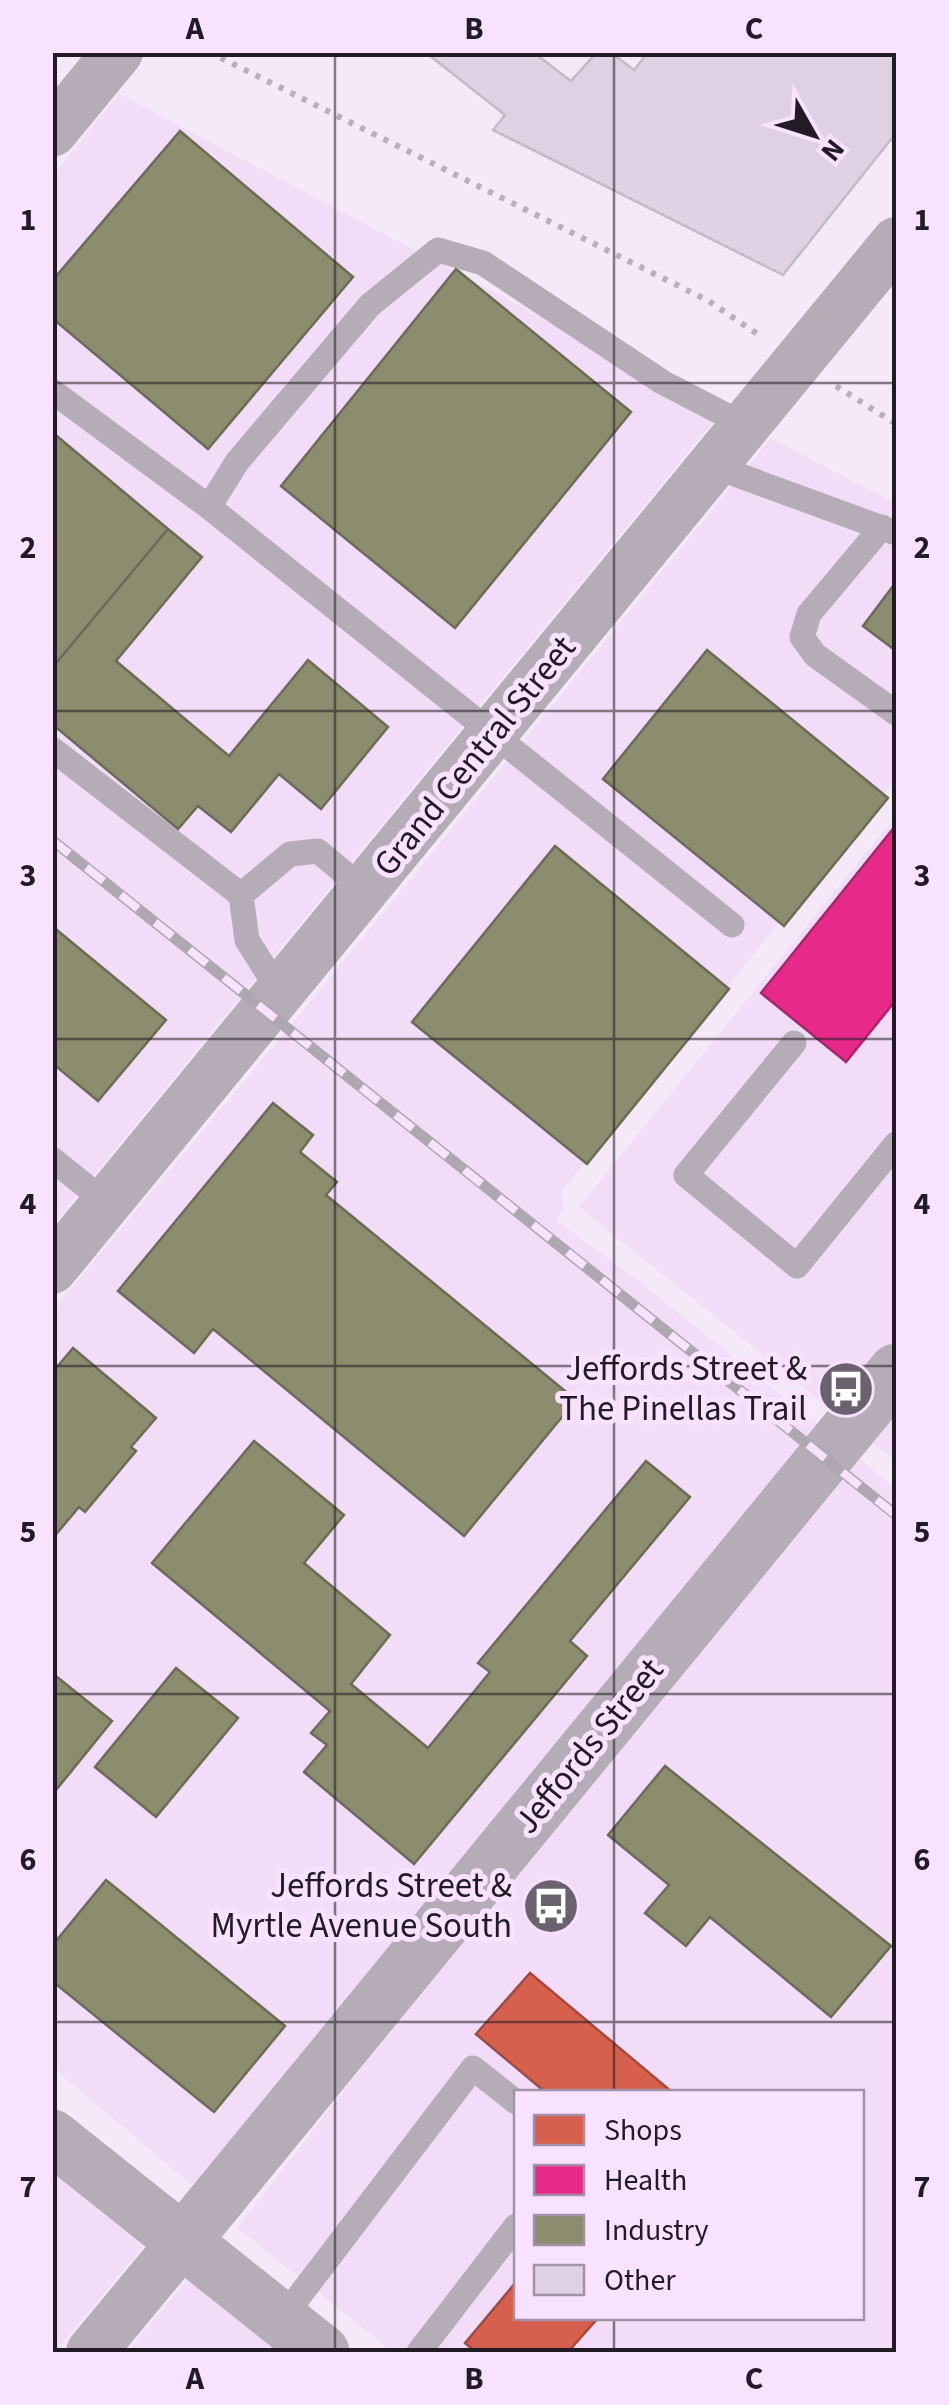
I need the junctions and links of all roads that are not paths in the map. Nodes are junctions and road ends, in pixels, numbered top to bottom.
1 (118, 52) edge
2 (52, 132) edge
3 (896, 242) edge
4 (52, 391) edge
5 (746, 426) junction
6 (712, 466) junction
7 (209, 508) junction
8 (889, 530) edge
9 (896, 713) edge
10 (492, 736) junction
11 (52, 748) edge
12 (366, 890) junction
13 (240, 894) junction
14 (732, 924) dead end
15 (281, 994) junction
16 (794, 1043) dead end
17 (896, 1144) edge
18 (52, 1160) edge
19 (108, 1203) junction
20 (52, 1269) edge
21 (896, 1371) edge
22 (514, 2100) edge
23 (52, 2137) edge
24 (514, 2229) edge
25 (183, 2241) junction
26 (302, 2336) edge
27 (91, 2352) edge
28 (419, 2352) edge

1 - 2 street
3 - 5 street, Grand Central Street
4 - 7 lane
5 - 6 street, Grand Central Street
5 - 7 lane
6 - 8 lane
6 - 10 street, Grand Central Street
7 - 10 lane
8 - 9 lane
10 - 12 street, Grand Central Street
10 - 14 lane
11 - 13 lane
12 - 13 lane
12 - 15 street, Grand Central Street
13 - 15 lane
15 - 19 street, Grand Central Street
16 - 17 lane
18 - 19 lane
19 - 20 street, Grand Central Street
21 - 25 street, Jeffords Street
22 - 26 lane
23 - 25 street
24 - 28 lane
25 - 26 street
25 - 27 street, Jeffords Street

